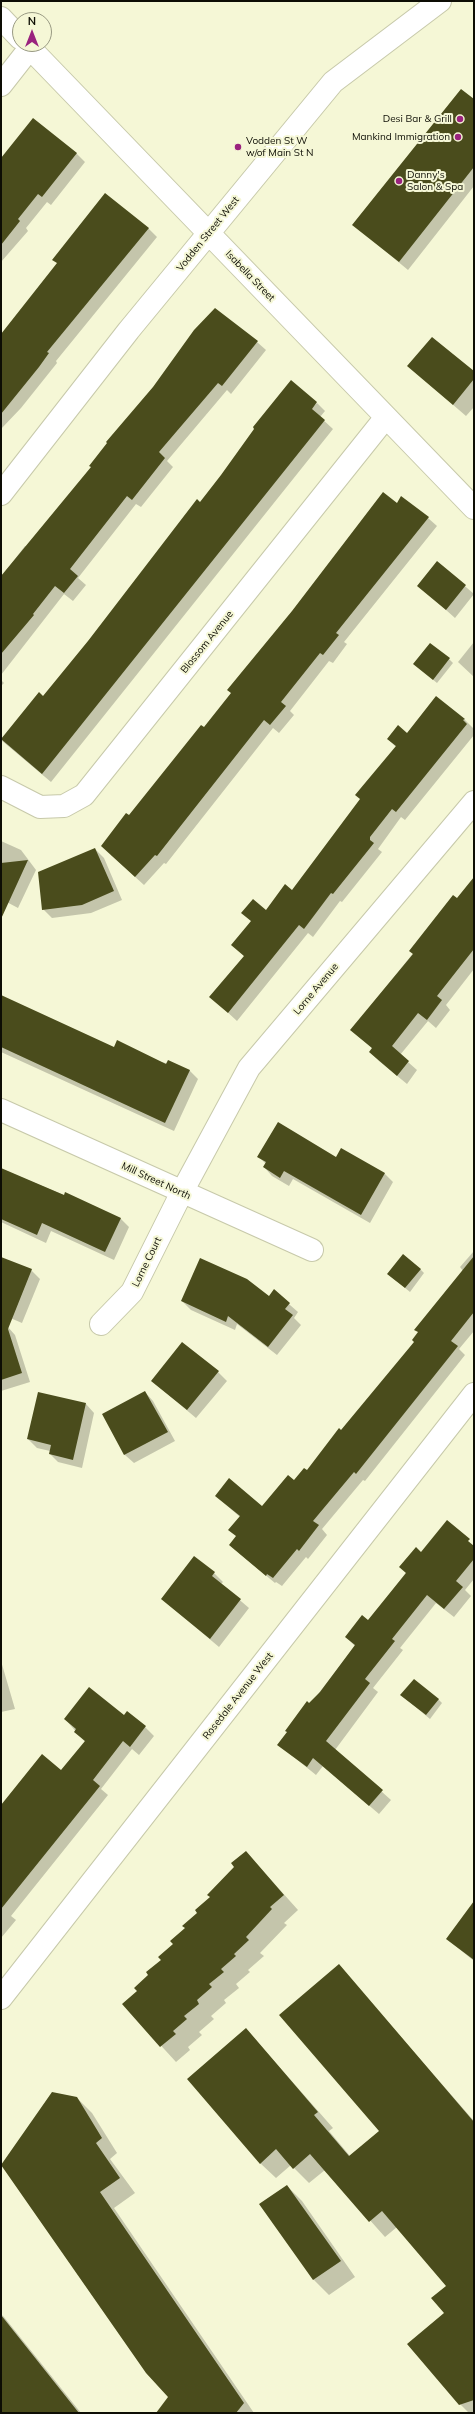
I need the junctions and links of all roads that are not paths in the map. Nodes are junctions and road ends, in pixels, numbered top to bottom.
1 (440, 1) edge
2 (1, 18) edge
3 (12, 29) edge
4 (20, 52) edge
5 (34, 52) edge
6 (1, 84) edge
7 (209, 233) junction
8 (386, 417) junction
9 (1, 494) edge
10 (474, 508) edge
11 (1, 787) edge
12 (474, 802) edge
13 (1, 1110) edge
14 (182, 1192) junction
15 (312, 1250) dead end
16 (101, 1324) dead end
17 (474, 1394) edge
18 (1, 1998) edge

1 - 7 street, Vodden Street West
2 - 3 street, Isabella Street
4 - 6 street
5 - 7 street, Isabella Street
7 - 8 street, Isabella Street
7 - 9 street, Vodden Street West
8 - 10 street, Isabella Street
8 - 11 street, Blossom Avenue
12 - 14 street, Lorne Avenue
13 - 14 street, Mill Street North
14 - 15 street, Mill Street North
14 - 16 street, Lorne Court
17 - 18 street, Rosedale Avenue West

